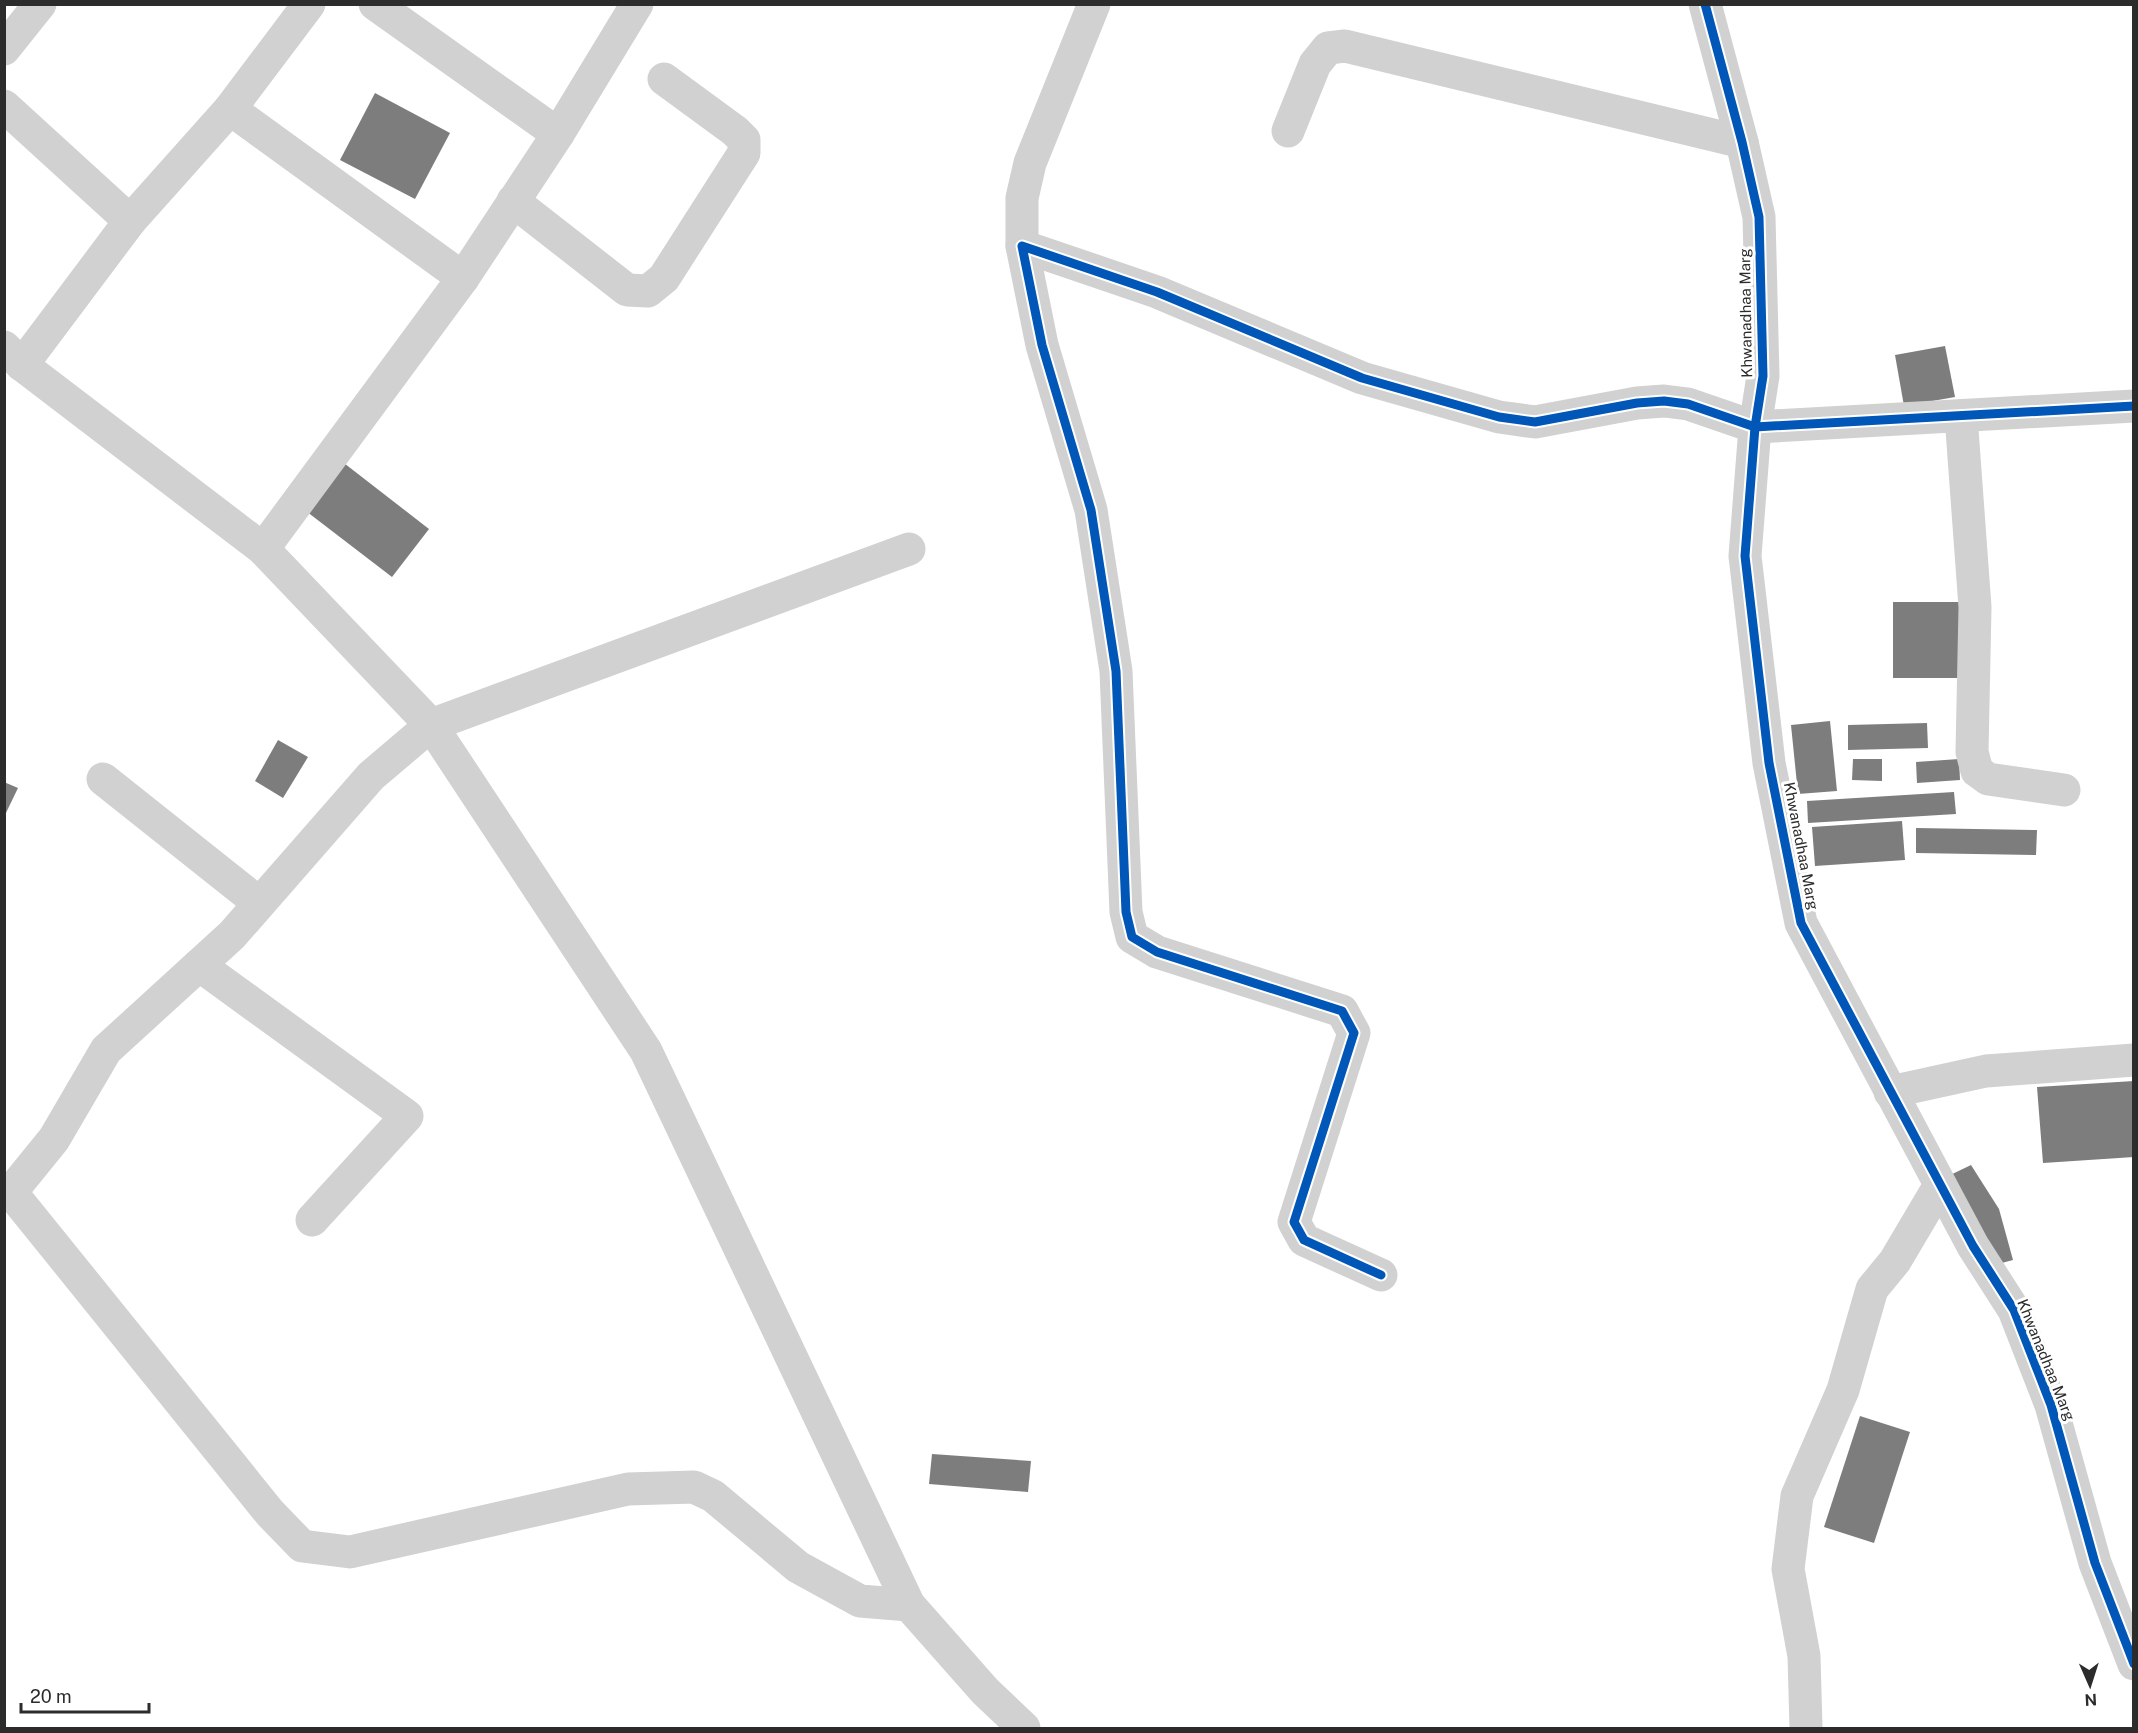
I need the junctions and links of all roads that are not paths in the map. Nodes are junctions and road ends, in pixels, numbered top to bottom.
1 (40, 4) edge
2 (309, 4) edge
3 (375, 4) edge
4 (637, 4) edge
5 (1094, 4) edge
6 (1705, 4) edge
7 (4, 49) edge
8 (664, 79) dead end
9 (4, 106) edge
10 (230, 110) junction
11 (1288, 131) dead end
12 (558, 134) junction
13 (1742, 142) junction
14 (513, 201) junction
15 (130, 221) junction
16 (1022, 246) junction
17 (463, 278) junction
18 (13, 356) edge
19 (2133, 406) edge
20 (1961, 416) junction
21 (1755, 427) junction
22 (263, 549) junction
23 (909, 549) dead end
24 (430, 725) junction
25 (103, 779) dead end
26 (2064, 790) dead end
27 (259, 903) junction
28 (199, 965) junction
29 (2133, 1060) edge
30 (1890, 1092) junction
31 (1940, 1185) junction
32 (8, 1192) edge
33 (312, 1220) dead end
34 (1381, 1275) dead end
35 (909, 1605) junction
36 (2133, 1664) edge
37 (1024, 1728) edge
38 (1806, 1728) edge

1 - 7 street
2 - 10 street
3 - 12 street
4 - 12 street
5 - 16 street
6 - 13 street, Khwanadhaa Marg
8 - 14 street
9 - 15 street
10 - 15 street
10 - 17 street
11 - 13 street
12 - 14 street
13 - 21 street, Khwanadhaa Marg
14 - 17 street
15 - 18 street
16 - 21 street
16 - 34 street
17 - 22 street
18 - 22 street
19 - 20 street
20 - 21 street
20 - 26 street
21 - 30 street, Khwanadhaa Marg
22 - 24 street
23 - 24 street
24 - 27 street
24 - 35 street
25 - 27 street
27 - 28 street
28 - 32 street
28 - 33 street
29 - 30 street
30 - 31 street, Khwanadhaa Marg
31 - 36 street, Khwanadhaa Marg
31 - 38 street
32 - 35 street
35 - 37 street

